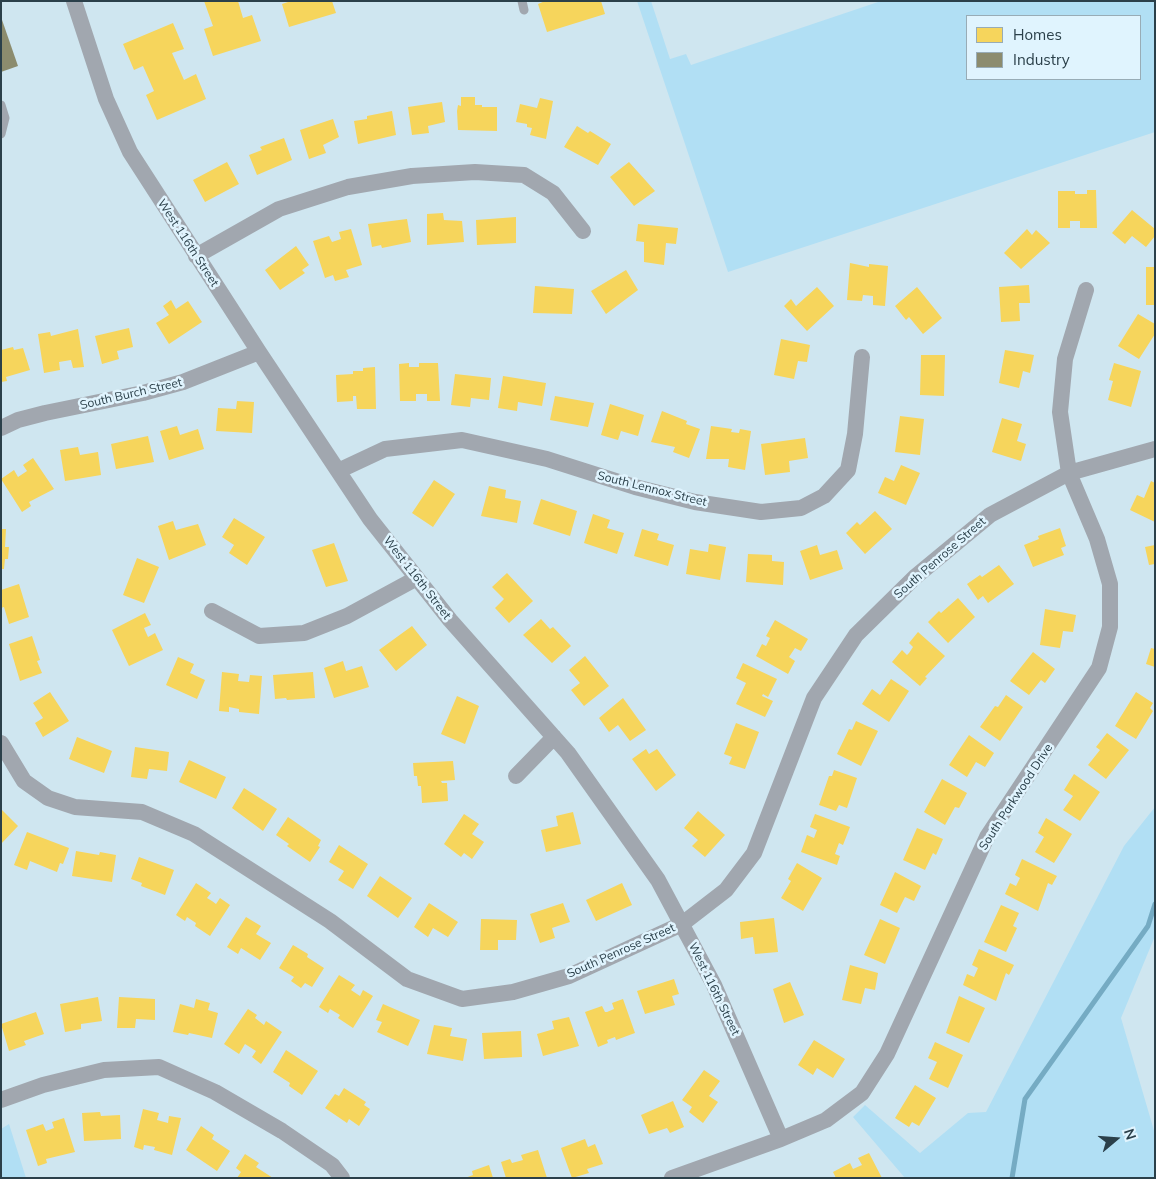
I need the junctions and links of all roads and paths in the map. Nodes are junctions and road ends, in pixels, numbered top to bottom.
1 (74, 1) edge
2 (1, 105) edge
3 (1, 134) edge
4 (583, 231) dead end
5 (196, 256) junction
6 (1086, 290) dead end
7 (259, 352) junction
8 (862, 357) dead end
9 (1, 428) edge
10 (1155, 449) edge
11 (338, 471) junction
12 (1069, 472) junction
13 (416, 578) junction
14 (212, 611) dead end
15 (554, 737) junction
16 (1, 743) edge
17 (516, 776) dead end
18 (682, 924) junction
19 (1, 1100) edge
20 (780, 1140) junction
21 (342, 1178) edge
22 (672, 1178) edge

1 - 5 street, West 116th Street
2 - 3 lane
4 - 5 street
5 - 7 street, West 116th Street
6 - 12 street, South Parkwood Drive
7 - 9 street, South Burch Street
7 - 11 street, West 116th Street
8 - 11 street, South Lennox Street
10 - 12 street, South Penrose Street
11 - 13 street, West 116th Street
12 - 18 street, South Penrose Street
12 - 20 street, South Parkwood Drive
13 - 14 street
13 - 15 street, West 116th Street
15 - 17 street
15 - 18 street, West 116th Street
16 - 18 street, South Penrose Street
18 - 20 street, West 116th Street
19 - 21 street
20 - 22 street, South Parkwood Drive

